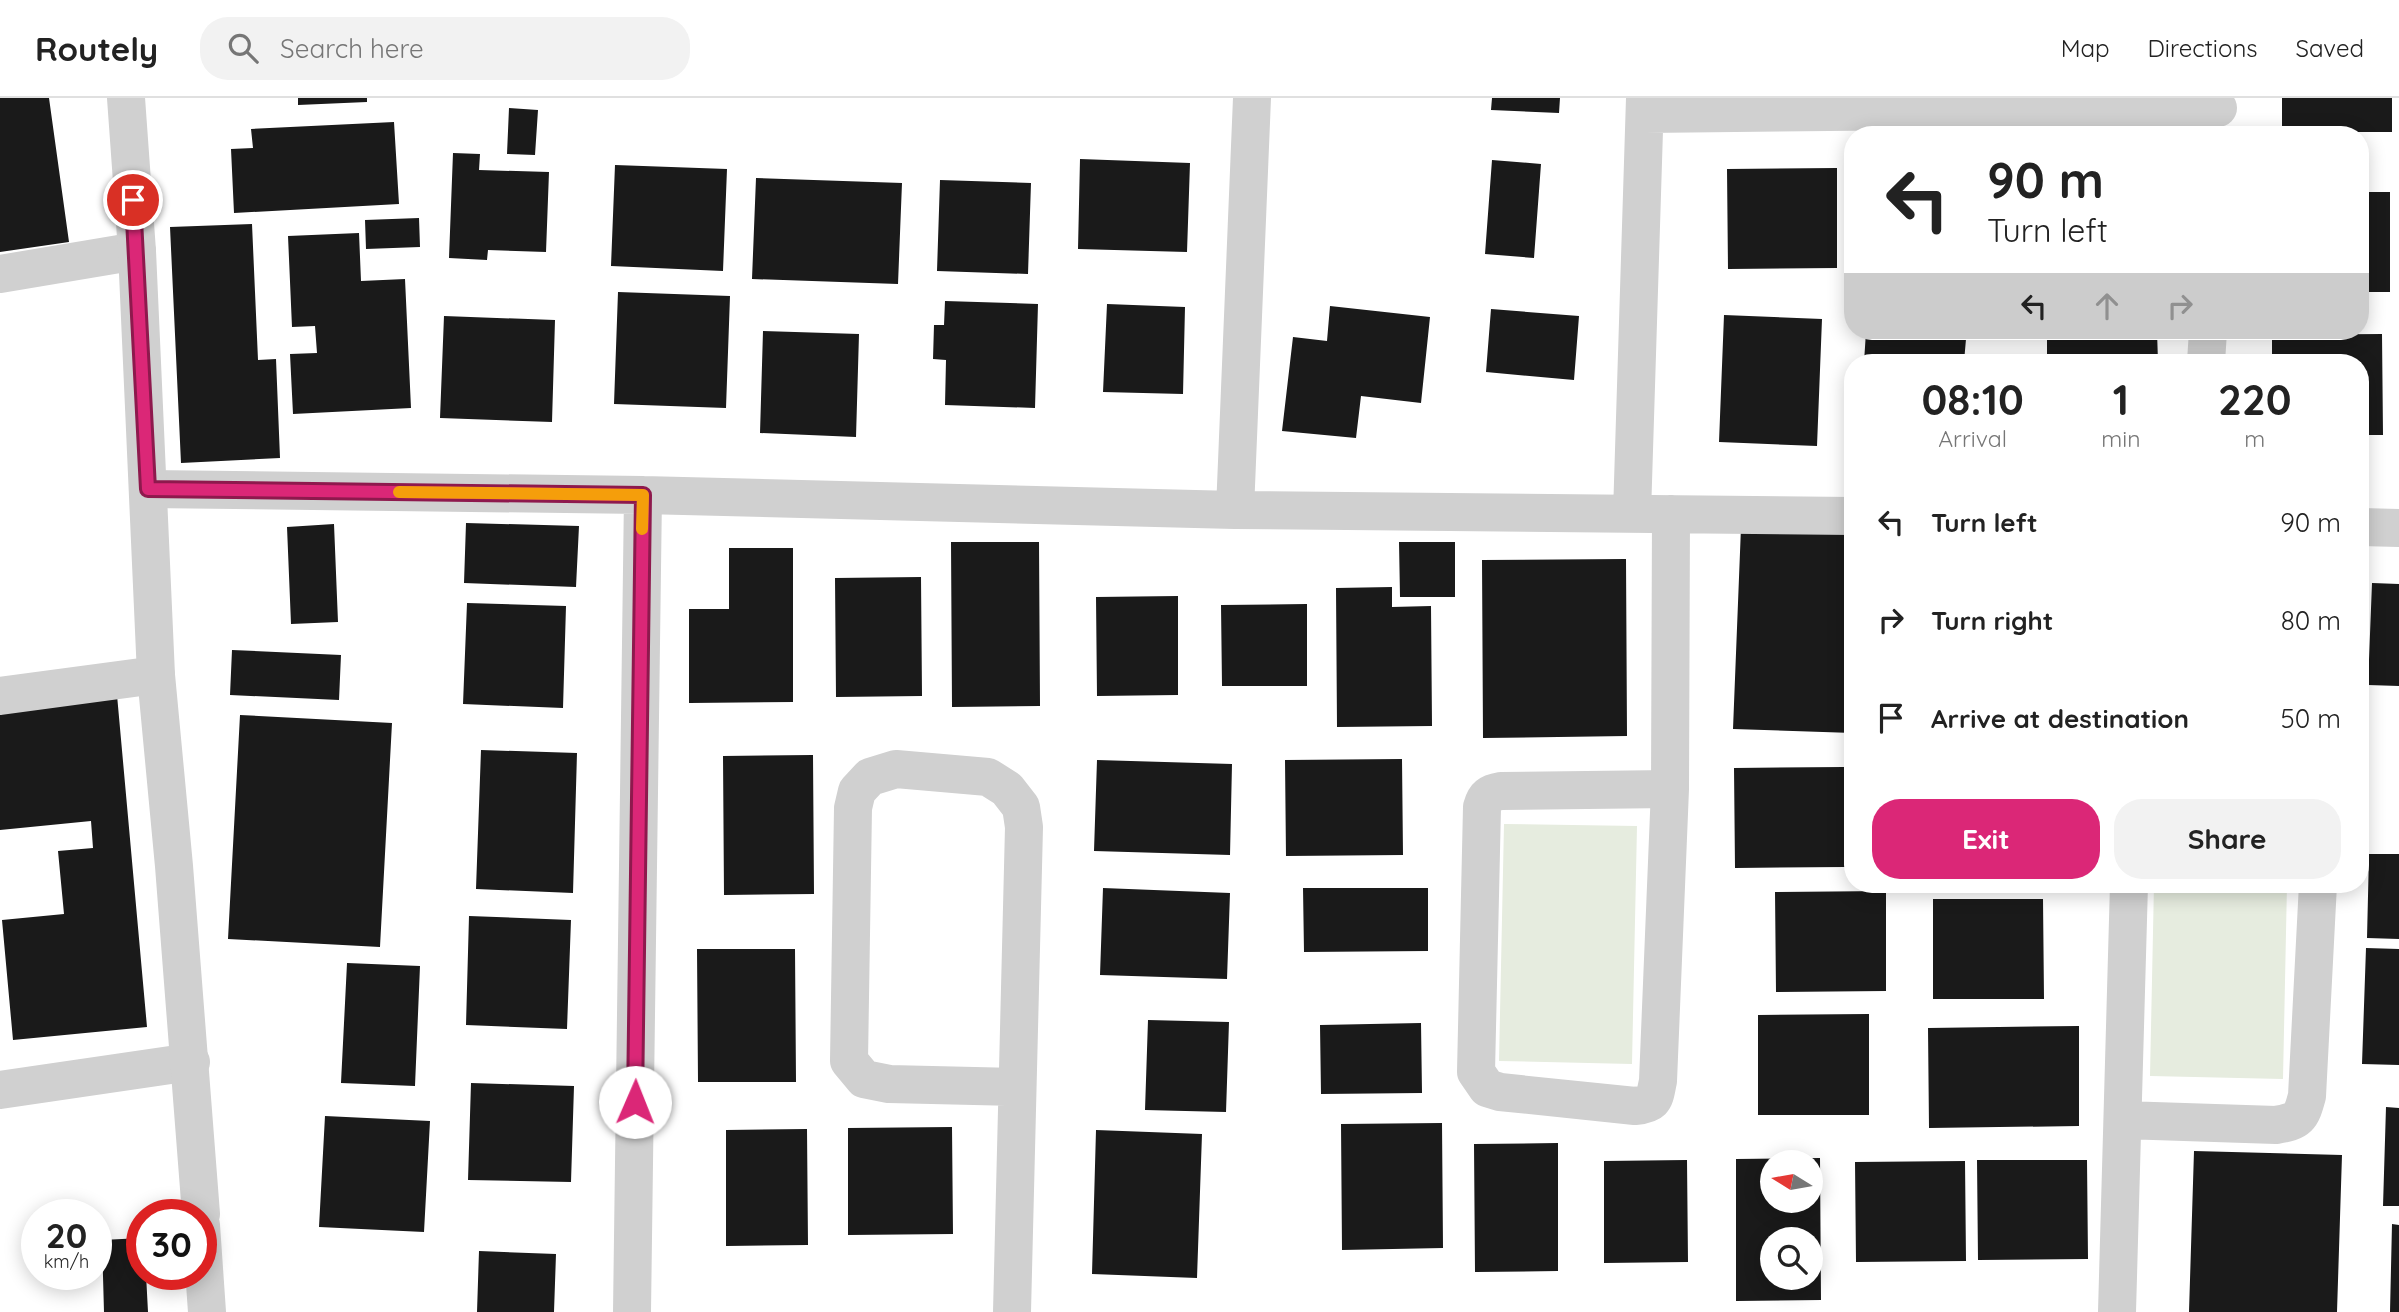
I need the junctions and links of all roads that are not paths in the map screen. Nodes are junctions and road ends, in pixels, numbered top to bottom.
1 (126, 98) edge
2 (1252, 98) edge
3 (1645, 106) edge
4 (2217, 113) edge
5 (137, 251) junction
6 (0, 274) edge
7 (148, 489) junction
8 (643, 495) junction
9 (1235, 510) junction
10 (1632, 514) junction
11 (1671, 514) junction
12 (1844, 516) edge
13 (2369, 527) edge
14 (2399, 528) edge
15 (156, 674) junction
16 (0, 696) edge
17 (1670, 789) junction
18 (2129, 893) edge
19 (2318, 893) edge
20 (191, 1062) junction
21 (1017, 1087) junction
22 (0, 1090) edge
23 (2123, 1120) junction
24 (200, 1199) edge
25 (205, 1290) edge
26 (207, 1312) edge
27 (632, 1312) edge
28 (1012, 1312) edge
29 (2117, 1312) edge

1 - 5 street
2 - 9 street
3 - 4 street
3 - 10 street
5 - 6 street
5 - 7 street
7 - 8 street
7 - 15 street
8 - 9 street
8 - 27 street
9 - 10 street
10 - 11 street
11 - 12 street
11 - 17 street
13 - 14 street
15 - 16 street
15 - 20 street
17 - 17 street
18 - 23 street
19 - 23 street
20 - 22 street
20 - 24 street
21 - 21 street
21 - 28 street
23 - 29 street
25 - 26 street

